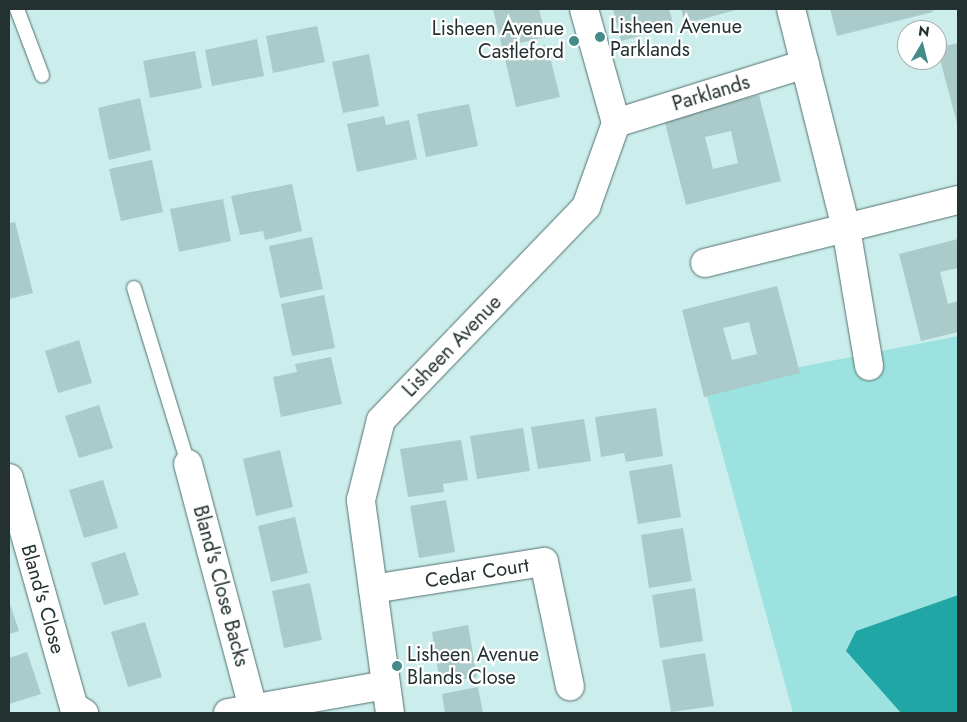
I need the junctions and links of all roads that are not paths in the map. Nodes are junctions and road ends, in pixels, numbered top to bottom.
1 (17, 9) edge
2 (584, 9) edge
3 (791, 9) edge
4 (805, 64) junction
5 (42, 75) dead end
6 (616, 123) junction
7 (958, 200) edge
8 (846, 228) junction
9 (705, 264) dead end
10 (134, 288) dead end
11 (868, 366) dead end
12 (188, 464) joint
13 (9, 478) edge
14 (373, 589) junction
15 (385, 685) junction
16 (570, 686) dead end
17 (240, 711) edge
18 (84, 713) edge
19 (390, 713) edge

1 - 5 lane
2 - 6 street
3 - 4 street
4 - 6 street, Parklands
4 - 8 street
6 - 14 street, Lisheen Avenue
7 - 8 street
8 - 9 street
8 - 11 street
10 - 12 lane
12 - 17 street, Bland's Close Backs
13 - 18 street, Bland's Close
14 - 15 street, Lisheen Avenue
14 - 16 street, Cedar Court
15 - 17 street
15 - 19 street, Lisheen Avenue

